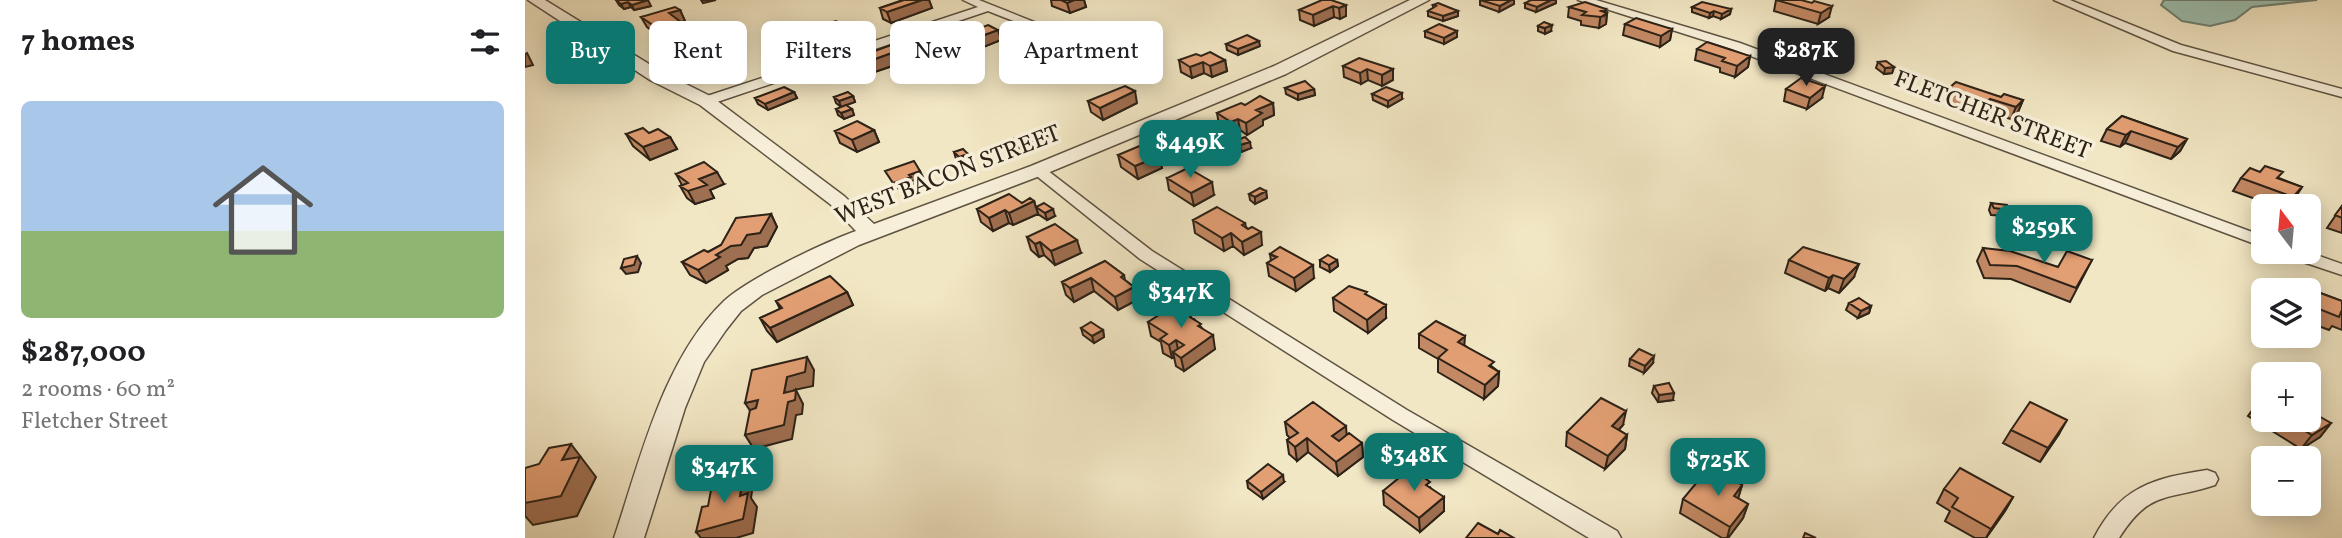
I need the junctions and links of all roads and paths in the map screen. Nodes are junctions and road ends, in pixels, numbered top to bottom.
1 (535, 0) edge
2 (969, 0) edge
3 (1422, 0) edge
4 (1584, 0) edge
5 (2060, 0) edge
6 (987, 8) junction
7 (1023, 21) edge
8 (2342, 93) edge
9 (706, 101) junction
10 (1038, 170) junction
11 (871, 233) junction
12 (2251, 238) edge
13 (2321, 263) edge
14 (2342, 271) edge
15 (2207, 479) dead end
16 (629, 538) edge
17 (1609, 538) edge
18 (2106, 538) edge

1 - 9 street
2 - 6 street
3 - 10 street, WEST BACON STREET
4 - 12 street, FLETCHER STREET
5 - 8 street
6 - 7 street
6 - 9 street
9 - 11 street
10 - 11 street, WEST BACON STREET
10 - 17 street
11 - 16 street, WEST BACON STREET
13 - 14 street
15 - 18 street

